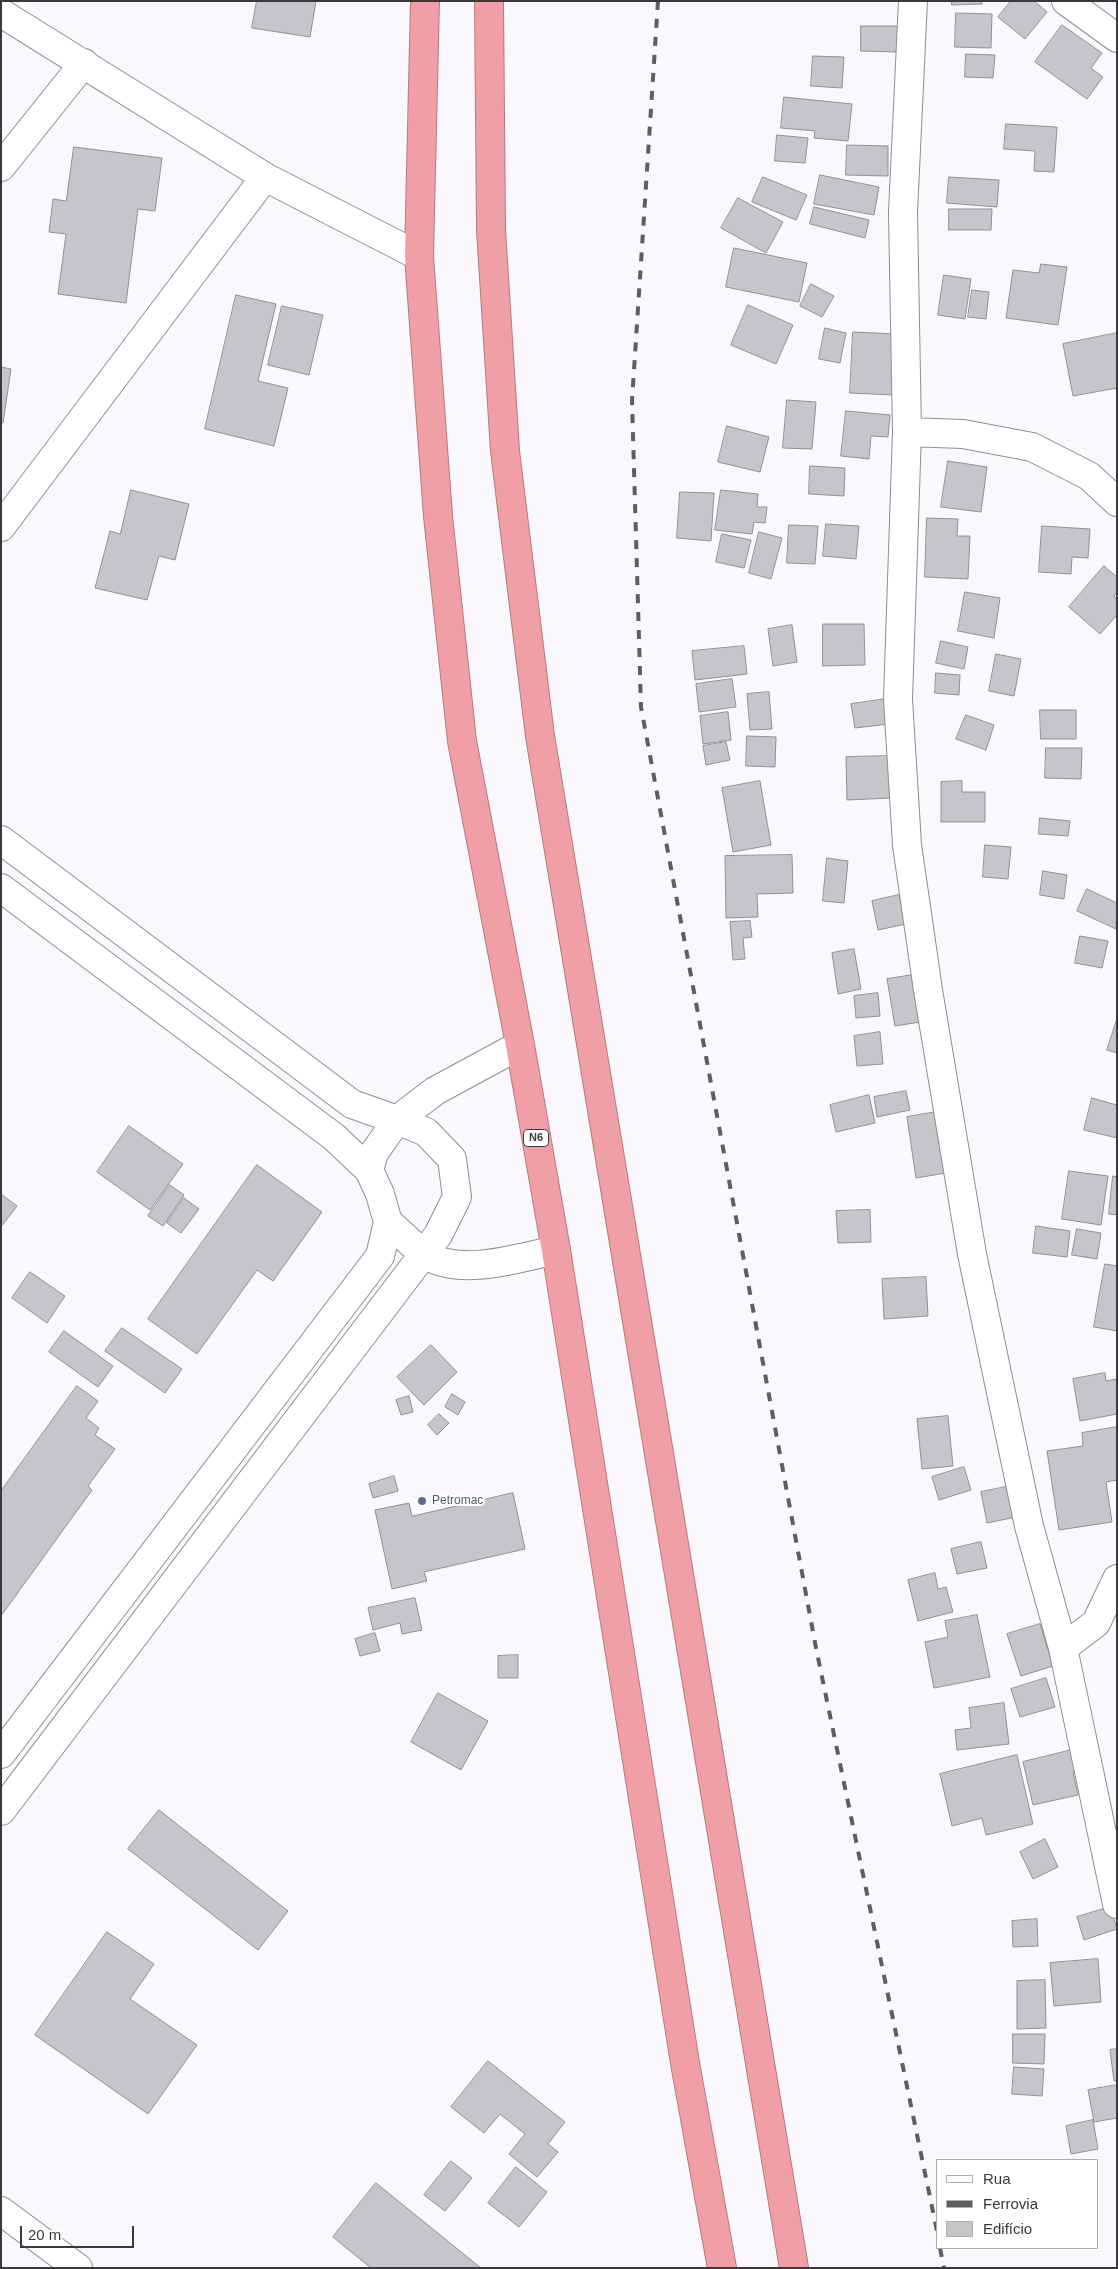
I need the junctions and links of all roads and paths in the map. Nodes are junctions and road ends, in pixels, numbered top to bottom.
1 (425, 1) edge
2 (489, 1) edge
3 (913, 1) edge
4 (1066, 1) edge
5 (1, 13) edge
6 (1117, 38) edge
7 (84, 63) junction
8 (1, 167) edge
9 (265, 177) junction
10 (419, 256) junction
11 (906, 432) junction
12 (1117, 502) edge
13 (1, 527) edge
14 (1, 840) edge
15 (1, 888) edge
16 (520, 1044) junction
17 (397, 1120) junction
18 (369, 1170) junction
19 (388, 1222) junction
20 (556, 1250) junction
21 (424, 1254) junction
22 (1117, 1579) edge
23 (1106, 1622) edge
24 (1063, 1648) junction
25 (1, 1754) edge
26 (1, 1811) edge
27 (1117, 1904) edge
28 (1, 2211) edge
29 (78, 2268) edge
30 (722, 2268) edge
31 (794, 2268) edge

1 - 10 highway, N6
2 - 31 highway
3 - 11 street
4 - 6 street
5 - 7 street
7 - 8 street
7 - 9 street
9 - 10 street
9 - 13 street
10 - 16 highway, N6
11 - 12 street
11 - 24 street
14 - 17 street
15 - 18 street
16 - 17 street
16 - 20 highway, N6
17 - 18 street
17 - 21 street
18 - 19 street
19 - 21 street
19 - 25 street
20 - 21 street
20 - 30 highway, N6
21 - 26 street
22 - 23 street
23 - 24 street
24 - 27 street
28 - 29 street

